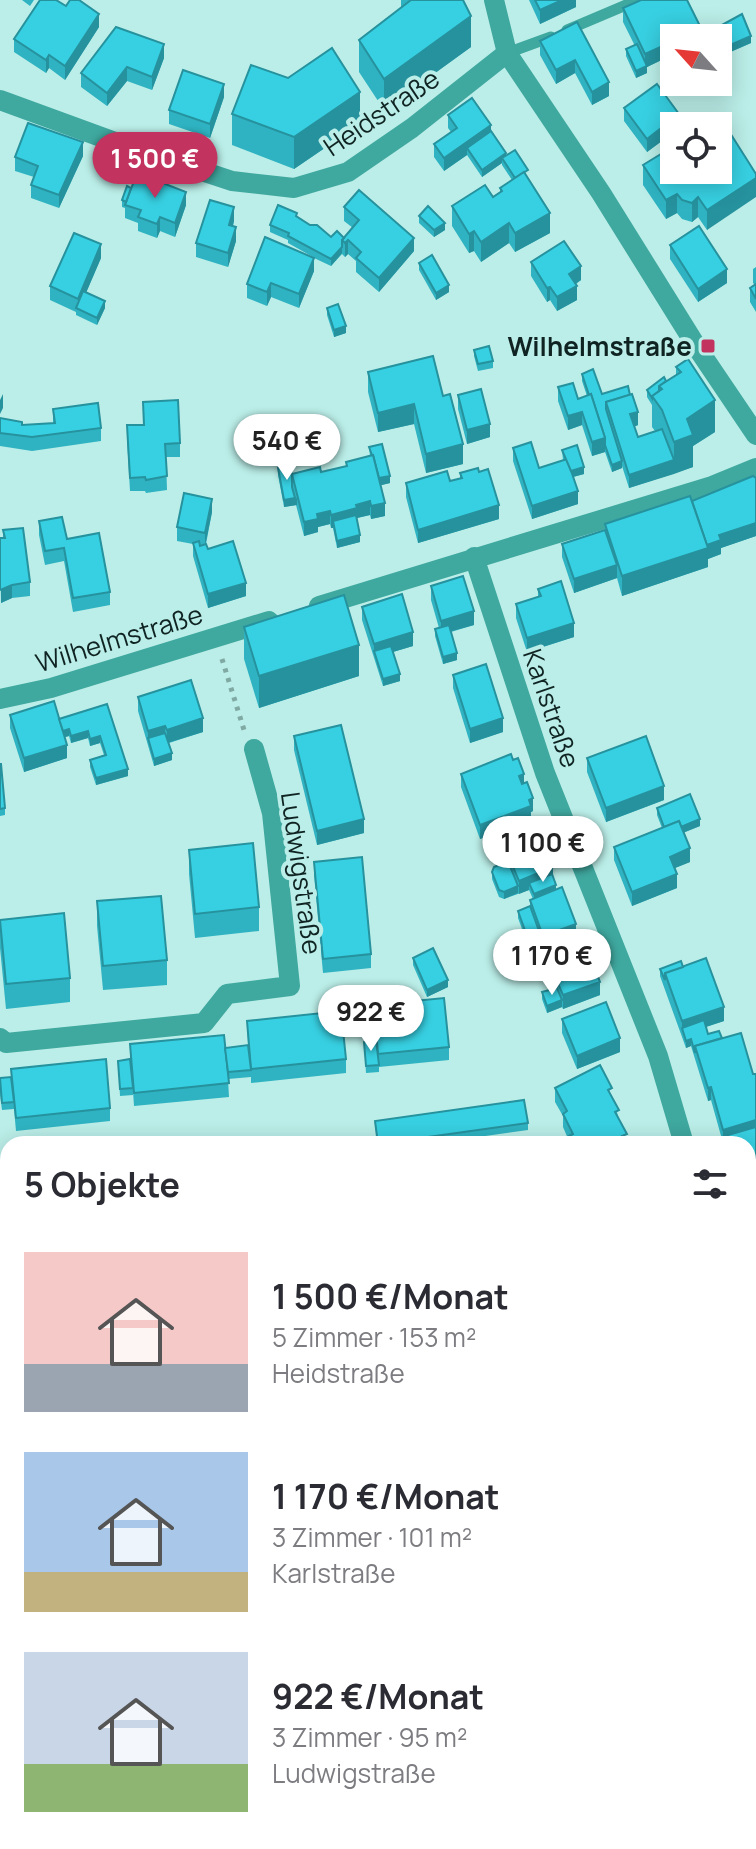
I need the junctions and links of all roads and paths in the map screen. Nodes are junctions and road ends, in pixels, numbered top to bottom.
1 (494, 0) edge
2 (638, 0) edge
3 (507, 53) junction
4 (0, 100) edge
5 (756, 435) edge
6 (756, 468) edge
7 (474, 557) junction
8 (215, 635) junction
9 (0, 699) edge
10 (249, 741) joint
11 (0, 1038) edge
12 (682, 1136) edge

1 - 3 street
2 - 3 lane
3 - 4 street, Heidstraße
3 - 5 street
6 - 7 street, Wilhelmstraße
7 - 8 street, Wilhelmstraße
7 - 12 street, Karlstraße
8 - 9 street, Wilhelmstraße
8 - 10 path
10 - 11 street, Ludwigstraße

